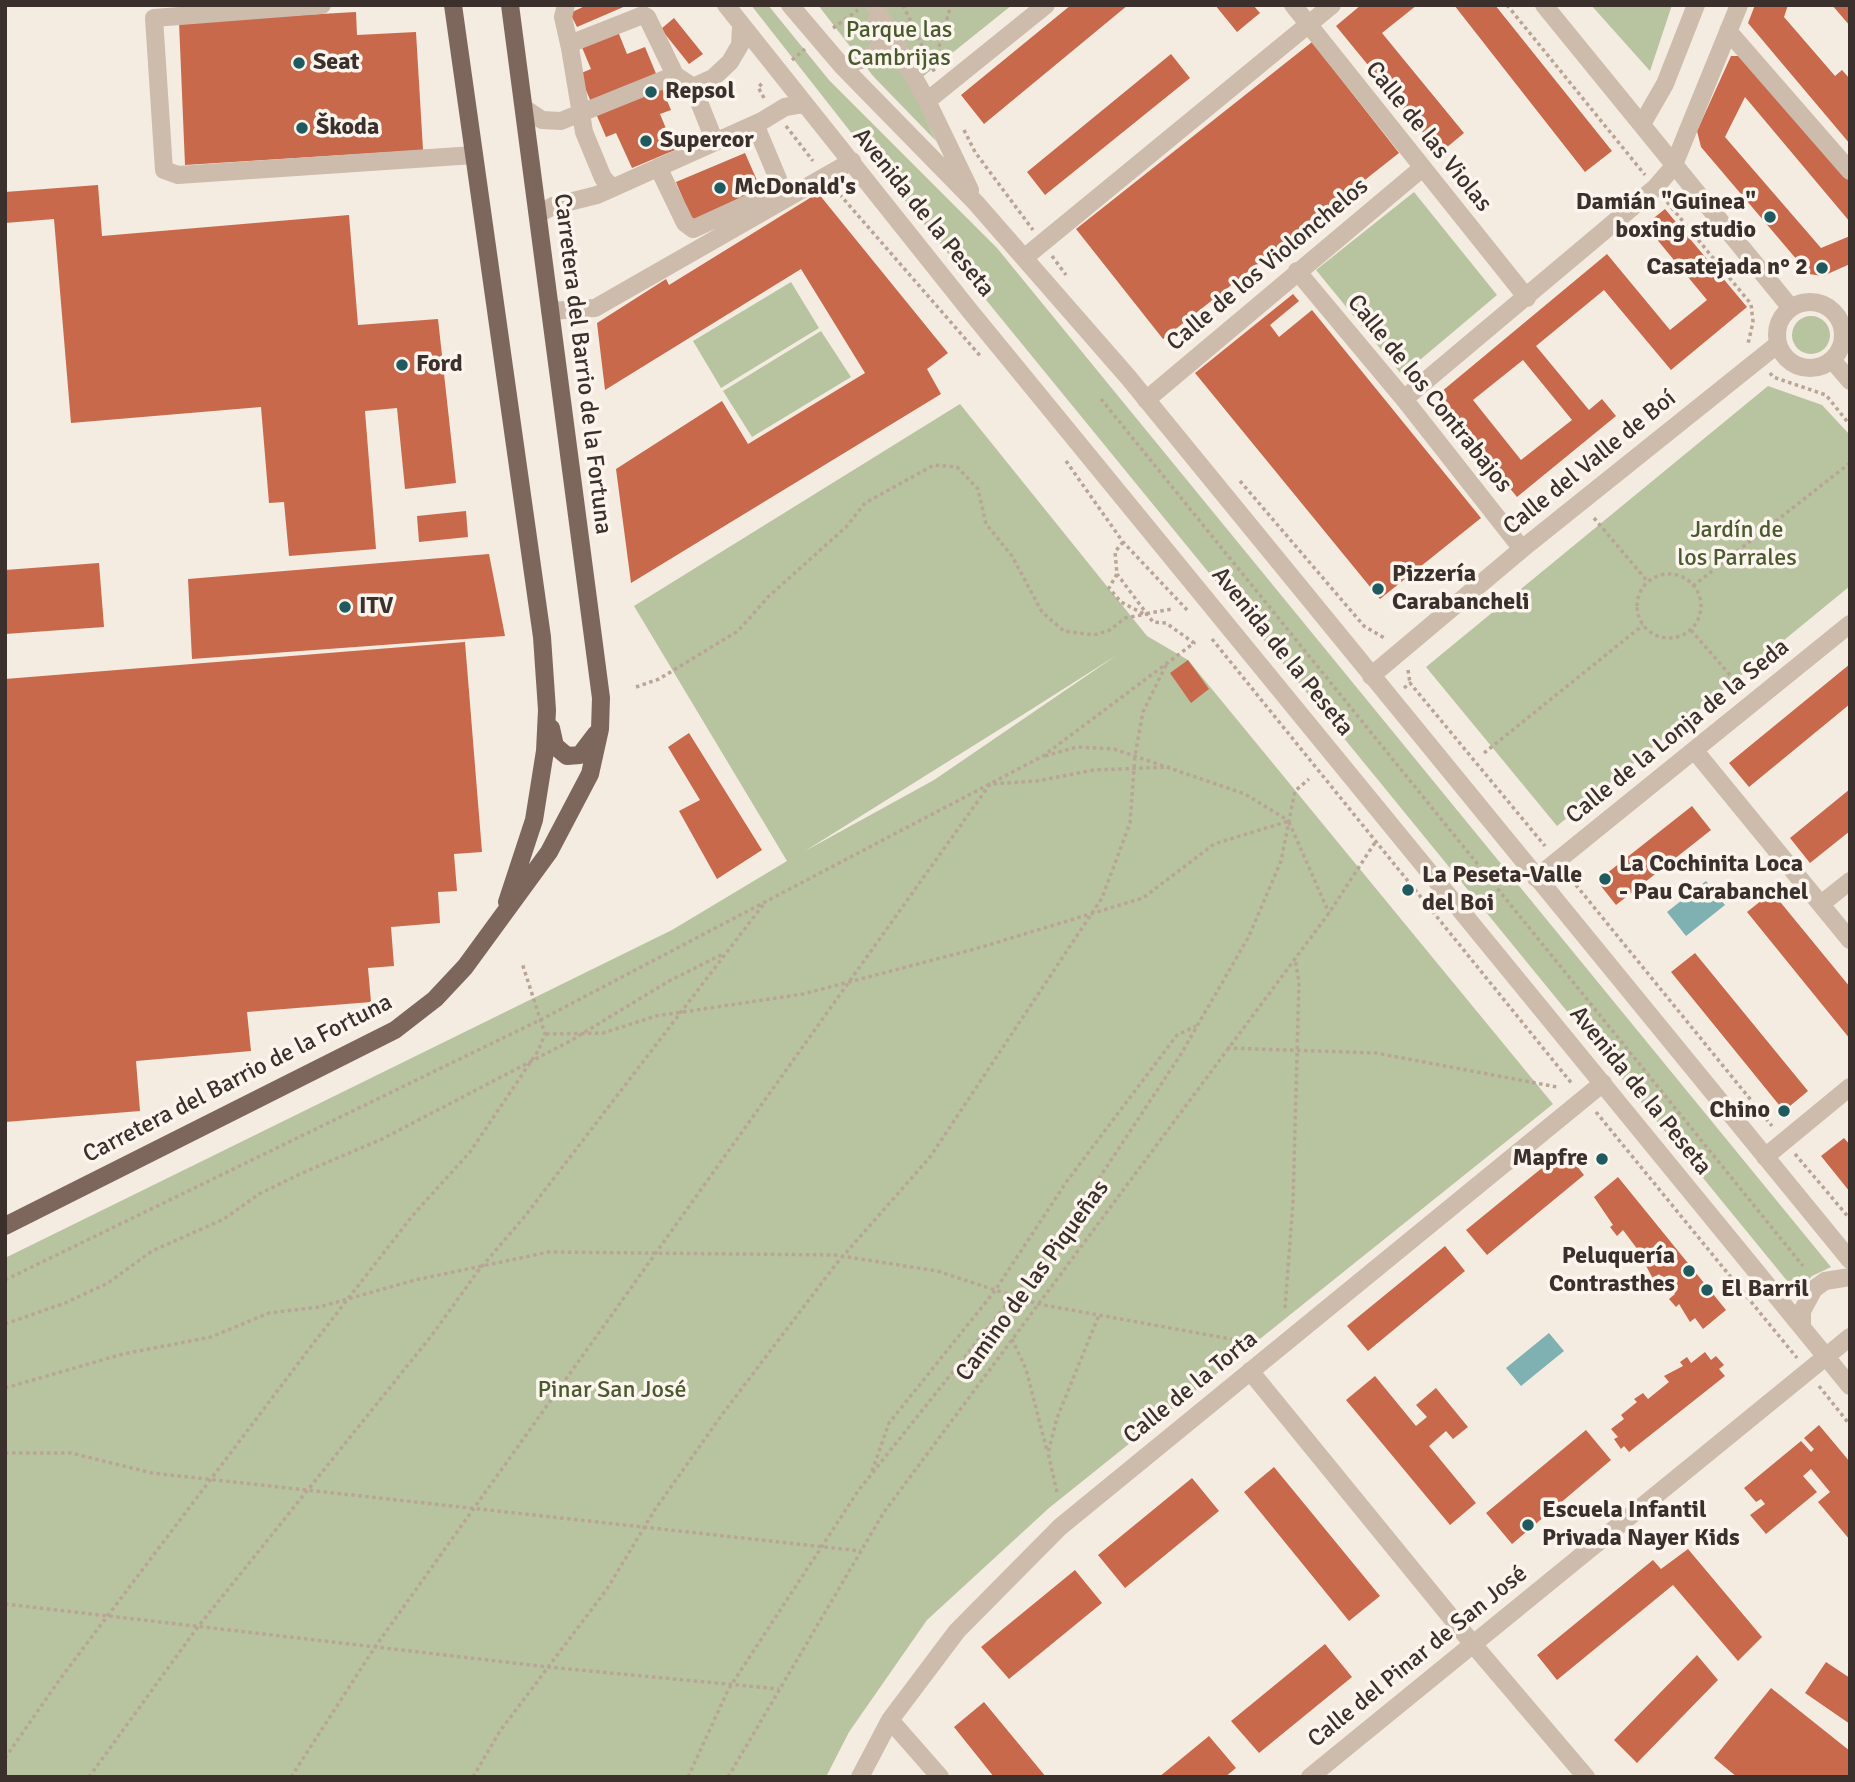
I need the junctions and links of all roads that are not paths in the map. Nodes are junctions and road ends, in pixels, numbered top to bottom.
1 (322, 5) edge
2 (453, 5) edge
3 (510, 5) edge
4 (566, 5) edge
5 (726, 5) edge
6 (790, 5) edge
7 (873, 5) edge
8 (1046, 5) edge
9 (1293, 5) edge
10 (1332, 5) edge
11 (1544, 5) edge
12 (1696, 5) edge
13 (1739, 5) edge
14 (645, 11) edge
15 (1307, 25) junction
16 (741, 27) junction
17 (1728, 31) junction
18 (570, 48) junction
19 (842, 66) junction
20 (675, 75) junction
21 (693, 87) junction
22 (927, 102) junction
23 (803, 104) junction
24 (524, 108) junction
25 (581, 115) junction
26 (755, 124) junction
27 (1642, 124) junction
28 (715, 142) junction
29 (474, 155) junction
30 (852, 161) junction
31 (658, 167) junction
32 (1673, 167) junction
33 (1421, 169) junction
34 (1850, 170) edge
35 (612, 187) junction
36 (976, 203) junction
37 (538, 214) junction
38 (1024, 258) junction
39 (1297, 271) junction
40 (1527, 298) junction
41 (1791, 308) junction
42 (1841, 308) edge
43 (550, 311) junction
44 (1778, 344) junction
45 (1832, 360) junction
46 (1850, 381) edge
47 (1404, 399) junction
48 (1146, 400) junction
49 (1522, 549) junction
50 (1850, 624) edge
51 (1371, 676) junction
52 (547, 710) junction
53 (600, 729) junction
54 (1695, 751) junction
55 (1536, 877) junction
56 (1850, 881) edge
57 (1821, 904) junction
58 (502, 918) junction
59 (1850, 940) edge
60 (1603, 1083) junction
61 (1850, 1087) edge
62 (1765, 1157) junction
63 (5, 1226) edge
64 (1850, 1260) edge
65 (1850, 1277) edge
66 (1802, 1327) junction
67 (1850, 1337) edge
68 (1826, 1357) junction
69 (1250, 1371) junction
70 (1850, 1386) edge
71 (1472, 1643) junction
72 (890, 1720) junction
73 (860, 1777) edge
74 (940, 1777) edge
75 (1310, 1777) edge
76 (1586, 1777) edge

1 - 29 street
2 - 29 main road, Carretera del Barrio de la Fortuna
3 - 24 main road, Carretera del Barrio de la Fortuna
4 - 18 street
5 - 16 street, Avenida de la Peseta
6 - 19 street, Avenida de la Peseta
7 - 19 street
7 - 22 street
8 - 22 street
9 - 15 street, Calle de las Violas
10 - 15 street
11 - 27 street
12 - 27 street
13 - 17 street
14 - 18 street
14 - 20 street
15 - 33 street, Calle de las Violas
15 - 38 street
16 - 21 street
16 - 23 street, Avenida de la Peseta
17 - 32 street
17 - 34 street
18 - 25 street
19 - 36 street, Avenida de la Peseta
20 - 21 street
20 - 25 street
21 - 28 street
22 - 36 street
23 - 26 street
23 - 30 street, Avenida de la Peseta
24 - 25 street
24 - 37 main road, Carretera del Barrio de la Fortuna
25 - 35 street
26 - 28 street
26 - 31 street
27 - 32 street
28 - 31 street
29 - 52 main road, Carretera del Barrio de la Fortuna
30 - 43 street
30 - 60 street, Avenida de la Peseta
31 - 35 street
32 - 40 street
32 - 41 street
33 - 39 street, Calle de los Violonchelos
33 - 40 street, Calle de las Violas
35 - 37 street
36 - 38 street, Avenida de la Peseta
37 - 43 main road, Carretera del Barrio de la Fortuna
38 - 48 street, Avenida de la Peseta
39 - 47 street, Calle de los Contrabajos
39 - 48 street, Calle de los Violonchelos
40 - 47 street
41 - 42 street
41 - 44 street
42 - 45 street
43 - 53 main road, Carretera del Barrio de la Fortuna
44 - 45 street
44 - 49 street, Calle del Valle de Boí
45 - 46 street
47 - 49 street, Calle de los Contrabajos
48 - 51 street, Avenida de la Peseta
49 - 51 street, Calle del Valle de Boí
50 - 54 street, Calle de la Lonja de la Seda
51 - 55 street, Avenida de la Peseta
52 - 53 main road, Carretera del Barrio de la Fortuna
52 - 58 main road, Carretera del Barrio de la Fortuna
53 - 58 main road, Carretera del Barrio de la Fortuna
54 - 55 street, Calle de la Lonja de la Seda
54 - 57 street
55 - 62 street, Avenida de la Peseta
56 - 57 street
57 - 59 street
58 - 63 main road, Carretera del Barrio de la Fortuna
60 - 66 street, Avenida de la Peseta
60 - 69 street, Calle de la Torta
61 - 62 street
62 - 64 street, Avenida de la Peseta
65 - 66 street
66 - 68 street, Avenida de la Peseta
67 - 68 street, Calle del Pinar de San José
68 - 70 street, Avenida de la Peseta
68 - 71 street, Calle del Pinar de San José
69 - 71 street
69 - 72 street, Calle de la Torta
71 - 75 street, Calle del Pinar de San José
71 - 76 street
72 - 73 street, Calle de la Torta
72 - 74 street

